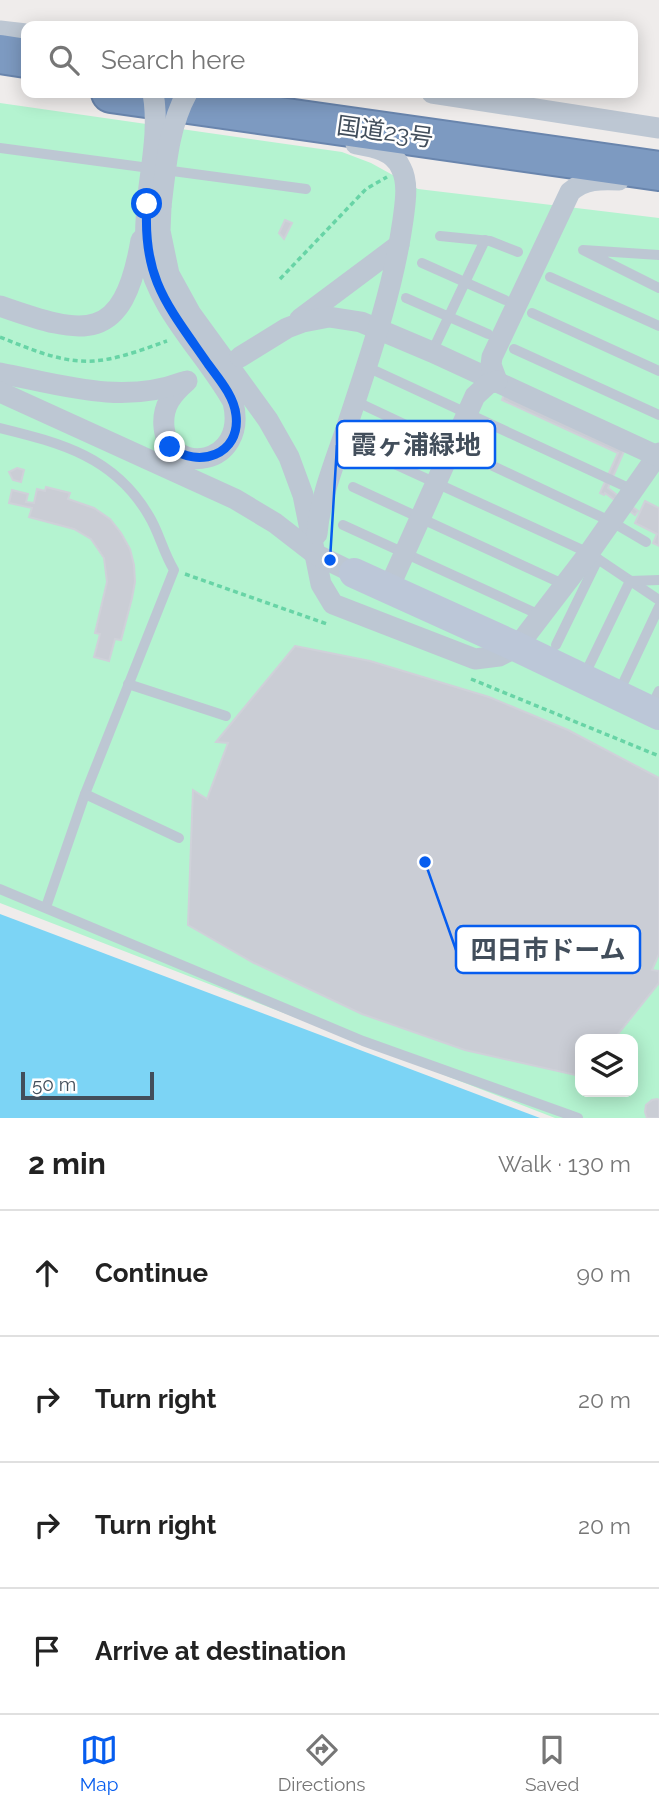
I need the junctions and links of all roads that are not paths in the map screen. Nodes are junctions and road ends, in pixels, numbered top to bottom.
1 (0, 31) edge
2 (21, 33) edge
3 (0, 54) edge
4 (21, 57) edge
5 (0, 78) edge
6 (21, 80) edge
7 (138, 98) edge
8 (149, 98) edge
9 (159, 98) edge
10 (184, 98) edge
11 (309, 98) edge
12 (464, 98) edge
13 (659, 128) edge
14 (659, 147) edge
15 (0, 148) edge
16 (659, 170) edge
17 (659, 182) edge
18 (306, 189) dead end
19 (154, 205) junction
20 (440, 236) dead end
21 (485, 240) junction
22 (400, 245) junction
23 (518, 252) dead end
24 (659, 255) edge
25 (422, 263) dead end
26 (550, 277) dead end
27 (465, 282) junction
28 (659, 288) edge
29 (406, 298) dead end
30 (505, 300) dead end
31 (0, 306) edge
32 (532, 313) dead end
33 (449, 316) junction
34 (659, 326) edge
35 (378, 327) junction
36 (287, 328) junction
37 (488, 334) dead end
38 (514, 349) dead end
39 (432, 352) junction
40 (240, 357) dead end
41 (366, 367) junction
42 (659, 371) edge
43 (0, 373) edge
44 (497, 382) junction
45 (0, 392) edge
46 (355, 401) junction
47 (468, 412) junction
48 (659, 415) edge
49 (0, 428) edge
50 (342, 440) junction
51 (453, 447) junction
52 (658, 454) edge
53 (437, 482) junction
54 (353, 486) dead end
55 (633, 490) junction
56 (422, 517) junction
57 (612, 522) junction
58 (343, 525) dead end
59 (646, 542) dead end
60 (405, 553) junction
61 (315, 554) junction
62 (594, 556) junction
63 (354, 573) joint
64 (659, 580) edge
65 (630, 581) junction
66 (565, 585) junction
67 (388, 590) junction
68 (659, 600) edge
69 (659, 607) edge
70 (542, 616) junction
71 (556, 645) dead end
72 (517, 647) junction
73 (583, 678) junction
74 (128, 684) junction
75 (618, 694) junction
76 (656, 706) edge
77 (226, 716) dead end
78 (85, 794) junction
79 (179, 838) dead end
80 (0, 890) edge
81 (46, 907) junction
82 (579, 1118) edge

1 - 2 street
3 - 4 highway
5 - 6 highway
7 - 19 street, bridge
8 - 22 street
9 - 16 highway, 国道23号
10 - 19 street, bridge
11 - 14 highway, 国道23号
12 - 13 street
15 - 18 lane
17 - 44 street
19 - 31 street
19 - 43 street
19 - 61 street
20 - 21 lane
21 - 23 lane
21 - 27 lane
22 - 35 street
22 - 36 street
24 - 28 lane
25 - 27 lane
26 - 34 lane
27 - 30 lane
27 - 33 lane
29 - 33 lane
32 - 42 lane
33 - 37 lane
33 - 39 lane
35 - 36 street
35 - 39 street
35 - 41 street
36 - 40 street
38 - 48 lane
39 - 44 street
41 - 46 street
41 - 47 lane
44 - 47 street
44 - 52 street
45 - 61 street
46 - 50 street
46 - 51 lane
47 - 51 street
47 - 55 lane
49 - 74 lane
50 - 53 lane
50 - 61 street
51 - 53 street
51 - 57 lane
52 - 55 street
53 - 56 street
53 - 62 lane
54 - 56 lane
55 - 57 street
56 - 60 street
56 - 66 lane
57 - 59 lane
57 - 62 street
58 - 60 lane
60 - 67 street
60 - 70 lane
61 - 63 street
61 - 72 street
62 - 65 lane
62 - 66 street
62 - 71 lane
63 - 67 street
64 - 65 lane
65 - 68 lane
65 - 73 lane
66 - 70 street
67 - 72 street
69 - 75 lane
70 - 72 street
72 - 73 street
73 - 75 street
74 - 77 lane
74 - 78 lane
75 - 76 street
78 - 79 lane
78 - 81 lane
80 - 81 lane
81 - 82 lane

